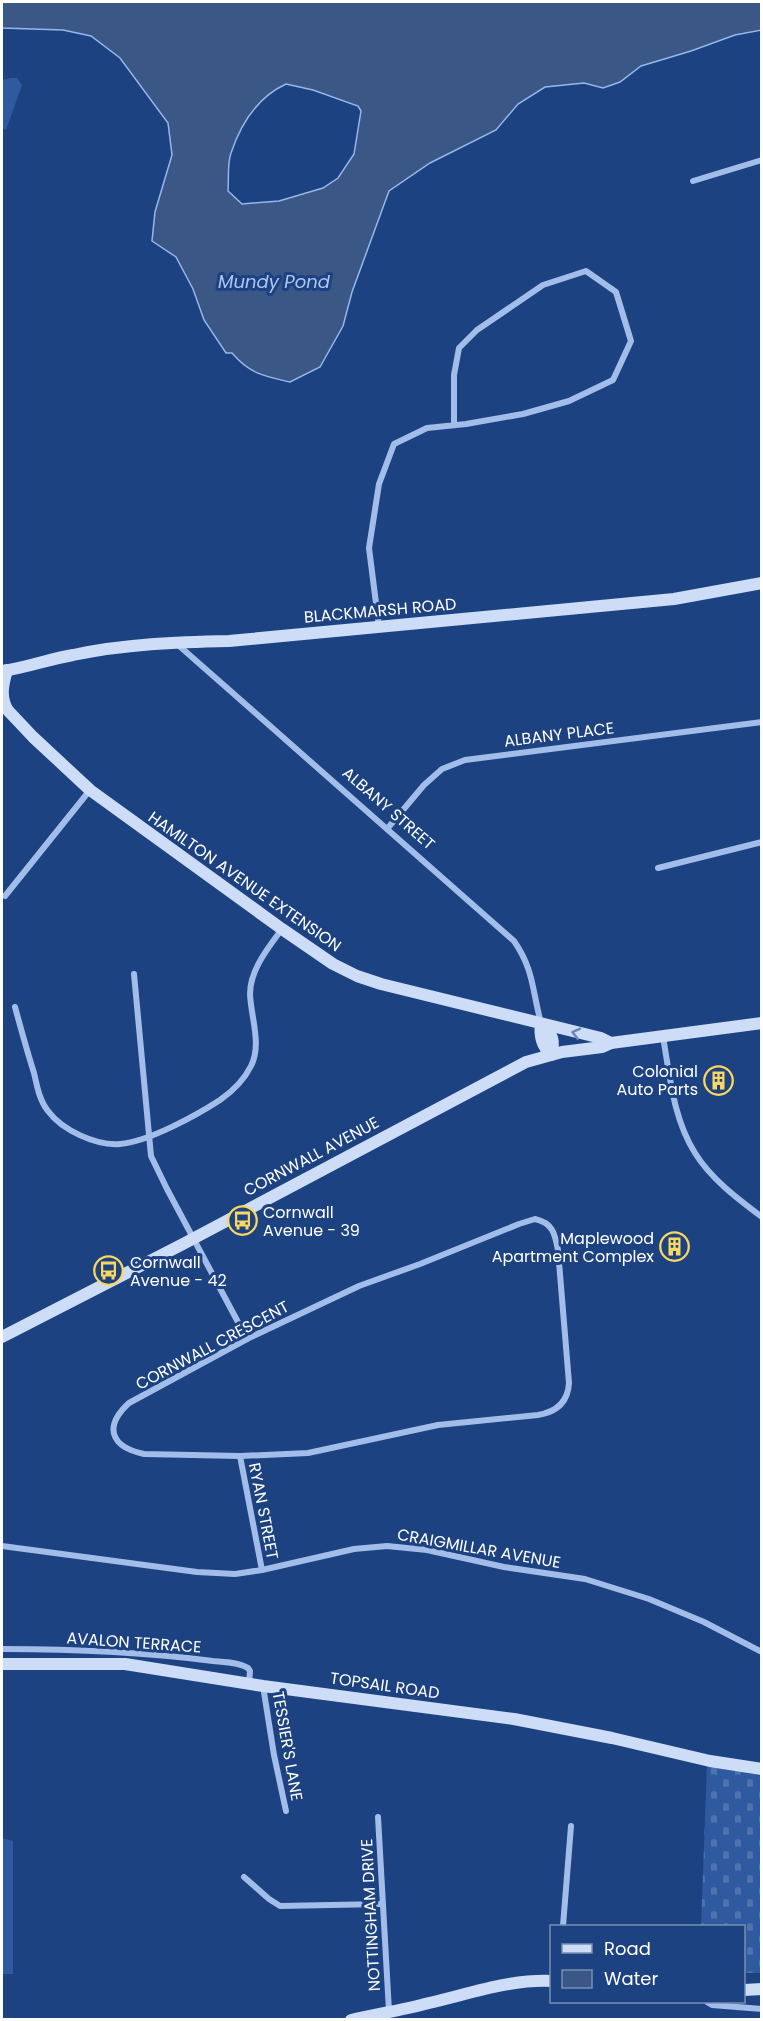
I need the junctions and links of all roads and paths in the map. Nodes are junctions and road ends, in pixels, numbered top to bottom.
1 (762, 160) edge
2 (693, 181) dead end
3 (454, 425) junction
4 (762, 583) edge
5 (379, 627) junction
6 (174, 642) junction
7 (4, 670) edge
8 (3, 707) edge
9 (762, 722) edge
10 (90, 790) junction
11 (387, 829) junction
12 (762, 842) edge
13 (658, 868) dead end
14 (5, 896) dead end
15 (282, 929) junction
16 (134, 974) dead end
17 (15, 1007) dead end
18 (762, 1023) edge
19 (541, 1024) junction
20 (663, 1037) junction
21 (611, 1043) junction
22 (551, 1054) junction
23 (148, 1137) junction
24 (762, 1217) edge
25 (194, 1238) junction
26 (2, 1337) edge
27 (247, 1339) junction
28 (240, 1456) junction
29 (2, 1545) edge
30 (262, 1570) junction
31 (2, 1649) edge
32 (762, 1652) edge
33 (2, 1664) edge
34 (249, 1683) junction
35 (263, 1686) junction
36 (762, 1770) edge
37 (286, 1811) dead end
38 (378, 1817) dead end
39 (571, 1826) dead end
40 (244, 1877) dead end
41 (382, 1904) junction
42 (563, 1925) edge
43 (550, 1981) edge
44 (762, 1989) edge
45 (745, 1990) edge
46 (710, 2003) edge
47 (762, 2009) edge
48 (388, 2011) junction
49 (351, 2019) edge

1 - 2 street
3 - 3 street
3 - 5 street
4 - 5 street, BLACKMARSH ROAD
5 - 6 street, BLACKMARSH ROAD
6 - 7 street, BLACKMARSH ROAD
6 - 11 street, ALBANY STREET
7 - 8 street
8 - 10 street, HAMILTON AVENUE EXTENSION
9 - 11 street, ALBANY PLACE
10 - 14 street
10 - 15 street, HAMILTON AVENUE EXTENSION
11 - 19 street, ALBANY STREET
12 - 13 street
15 - 19 street, HAMILTON AVENUE EXTENSION
15 - 23 street
16 - 23 street
17 - 23 street
18 - 20 street, CORNWALL AVENUE
21 -> 19 street, HAMILTON AVENUE EXTENSION
19 - 22 street, ALBANY STREET
20 - 21 street, CORNWALL AVENUE
20 - 24 street
21 - 22 street, CORNWALL AVENUE
22 - 25 street, CORNWALL AVENUE
23 - 25 street
25 - 26 street, CORNWALL AVENUE
25 - 27 street
27 - 28 street, CORNWALL CRESCENT
27 - 28 street, CORNWALL CRESCENT
28 - 30 street, RYAN STREET
29 - 30 street, CRAIGMILLAR AVENUE
30 - 32 street, CRAIGMILLAR AVENUE
31 - 34 street, AVALON TERRACE
33 - 34 street, TOPSAIL ROAD
34 - 35 street, TOPSAIL ROAD
35 - 36 street, TOPSAIL ROAD
35 - 37 street, TESSIER'S LANE
38 - 41 street, NOTTINGHAM DRIVE
39 - 42 street
40 - 41 street
41 - 48 street, NOTTINGHAM DRIVE
43 - 48 street
44 - 45 street
46 - 47 street
48 - 49 street

